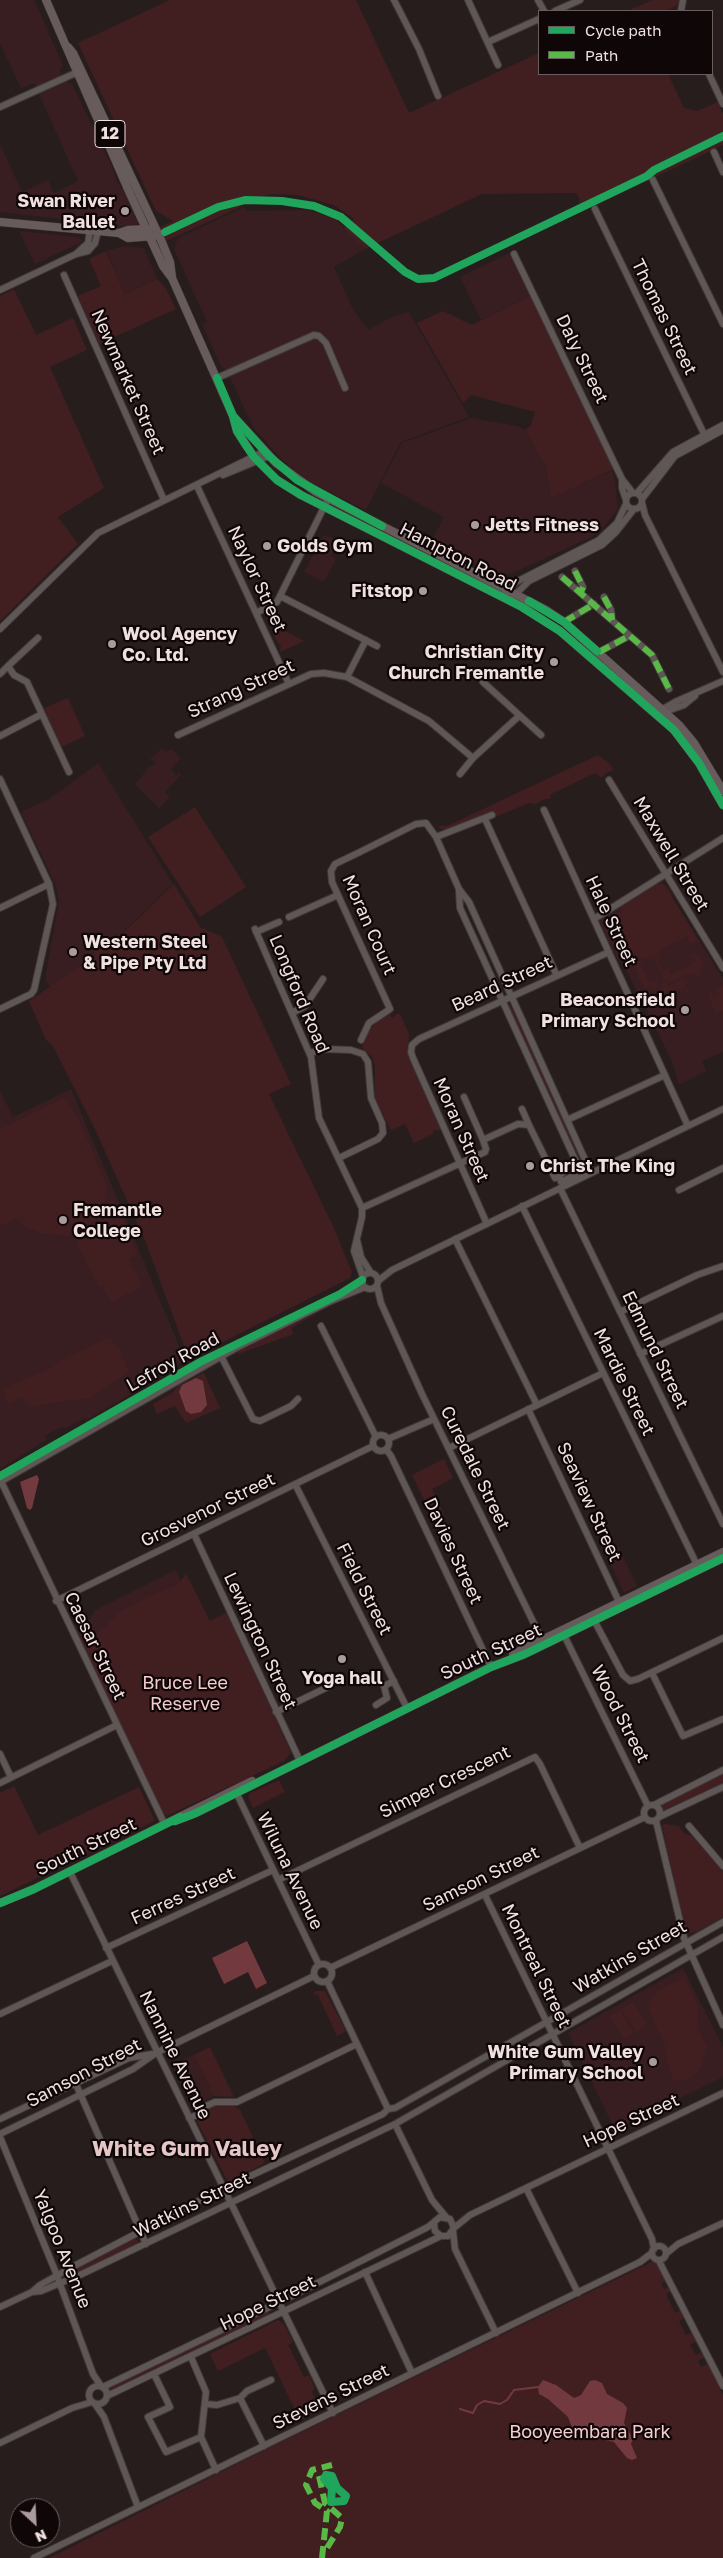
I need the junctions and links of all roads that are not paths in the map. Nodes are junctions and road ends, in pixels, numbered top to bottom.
1 (46, 0) edge
2 (394, 0) edge
3 (468, 0) edge
4 (580, 0) edge
5 (557, 10) edge
6 (538, 18) edge
7 (488, 42) junction
8 (498, 65) dead end
9 (79, 72) junction
10 (709, 75) edge
11 (438, 96) dead end
12 (723, 104) edge
13 (0, 107) edge
14 (714, 152) dead end
15 (723, 172) edge
16 (653, 180) dead end
17 (595, 209) dead end
18 (0, 222) edge
19 (90, 230) junction
20 (98, 231) junction
21 (153, 232) junction
22 (76, 254) junction
23 (514, 254) dead end
24 (64, 275) dead end
25 (0, 290) edge
26 (723, 324) edge
27 (217, 378) junction
28 (345, 388) dead end
29 (234, 416) junction
30 (723, 425) edge
31 (723, 430) edge
32 (705, 436) junction
33 (267, 454) junction
34 (256, 459) junction
35 (622, 479) junction
36 (197, 486) junction
37 (635, 493) junction
38 (328, 499) junction
39 (164, 500) junction
40 (642, 501) junction
41 (626, 502) junction
42 (324, 507) junction
43 (636, 509) junction
44 (645, 515) junction
45 (575, 571) dead end
46 (562, 577) dead end
47 (581, 592) junction
48 (509, 595) junction
49 (280, 596) junction
50 (604, 597) dead end
51 (594, 604) junction
52 (256, 613) junction
53 (612, 620) junction
54 (564, 622) junction
55 (0, 629) edge
56 (629, 636) junction
57 (38, 638) dead end
58 (366, 640) junction
59 (377, 646) dead end
60 (599, 652) junction
61 (8, 666) junction
62 (723, 672) edge
63 (0, 674) edge
64 (347, 677) junction
65 (723, 681) edge
66 (483, 682) dead end
67 (289, 684) junction
68 (669, 689) dead end
69 (700, 692) junction
70 (684, 705) junction
71 (665, 713) junction
72 (42, 714) junction
73 (519, 716) junction
74 (679, 725) junction
75 (178, 735) dead end
76 (541, 735) dead end
77 (0, 736) edge
78 (473, 758) junction
79 (69, 772) dead end
80 (460, 774) dead end
81 (0, 779) edge
82 (609, 780) dead end
83 (723, 791) edge
84 (723, 805) edge
85 (544, 810) dead end
86 (492, 815) dead end
87 (485, 819) junction
88 (436, 838) junction
89 (723, 838) edge
90 (665, 874) junction
91 (49, 884) junction
92 (459, 889) junction
93 (338, 895) junction
94 (0, 908) edge
95 (289, 918) dead end
96 (594, 919) junction
97 (279, 922) dead end
98 (609, 952) junction
99 (723, 968) edge
100 (557, 976) junction
101 (323, 979) dead end
102 (512, 997) junction
103 (502, 1001) junction
104 (0, 1009) edge
105 (292, 1013) junction
106 (360, 1040) dead end
107 (411, 1047) joint
108 (310, 1053) junction
109 (665, 1075) junction
110 (464, 1097) dead end
111 (522, 1109) dead end
112 (722, 1111) edge
113 (567, 1120) junction
114 (529, 1125) junction
115 (688, 1126) junction
116 (483, 1140) junction
117 (339, 1158) junction
118 (459, 1163) junction
119 (579, 1168) junction
120 (723, 1168) edge
121 (565, 1170) dead end
122 (591, 1173) junction
123 (584, 1177) junction
124 (558, 1181) junction
125 (678, 1190) dead end
126 (522, 1206) junction
127 (362, 1208) junction
128 (486, 1224) junction
129 (455, 1239) junction
130 (357, 1240) junction
131 (723, 1266) edge
132 (392, 1270) junction
133 (372, 1273) junction
134 (363, 1278) junction
135 (378, 1283) junction
136 (367, 1288) junction
137 (381, 1303) junction
138 (620, 1312) junction
139 (722, 1319) edge
140 (321, 1326) dead end
141 (640, 1354) junction
142 (221, 1355) junction
143 (603, 1373) junction
144 (298, 1399) dead end
145 (537, 1405) junction
146 (528, 1409) junction
147 (434, 1418) junction
148 (376, 1437) junction
149 (388, 1439) junction
150 (373, 1446) junction
151 (449, 1448) junction
152 (386, 1449) junction
153 (0, 1480) edge
154 (295, 1484) junction
155 (723, 1524) edge
156 (194, 1534) junction
157 (723, 1552) edge
158 (723, 1558) edge
159 (698, 1567) junction
160 (56, 1601) junction
161 (620, 1605) junction
162 (594, 1620) junction
163 (564, 1635) junction
164 (723, 1638) edge
165 (543, 1642) junction
166 (491, 1667) junction
167 (652, 1673) junction
168 (394, 1681) junction
169 (330, 1686) dead end
170 (376, 1706) dead end
171 (407, 1708) junction
172 (276, 1712) junction
173 (723, 1718) edge
174 (117, 1725) junction
175 (0, 1754) edge
176 (300, 1761) junction
177 (723, 1770) edge
178 (11, 1777) junction
179 (0, 1783) edge
180 (723, 1787) edge
181 (235, 1792) junction
182 (651, 1805) junction
183 (645, 1817) junction
184 (658, 1819) junction
185 (165, 1825) junction
186 (689, 1826) dead end
187 (580, 1848) junction
188 (723, 1866) edge
189 (273, 1870) junction
190 (70, 1872) junction
191 (278, 1880) junction
192 (485, 1895) junction
193 (11, 1900) junction
194 (0, 1903) edge
195 (0, 1909) edge
196 (723, 1922) edge
197 (723, 1937) edge
198 (686, 1942) junction
199 (106, 1948) junction
200 (690, 1955) junction
201 (112, 1961) junction
202 (319, 1965) junction
203 (330, 1968) junction
204 (314, 1976) junction
205 (326, 1981) junction
206 (0, 2014) edge
207 (547, 2022) junction
208 (723, 2024) edge
209 (552, 2034) junction
210 (357, 2044) junction
211 (156, 2053) junction
212 (75, 2082) junction
213 (723, 2093) edge
214 (80, 2094) junction
215 (389, 2110) junction
216 (189, 2118) junction
217 (0, 2119) edge
218 (395, 2123) junction
219 (0, 2135) edge
220 (608, 2148) junction
221 (526, 2188) junction
222 (224, 2189) junction
223 (432, 2200) junction
224 (231, 2203) junction
225 (470, 2215) junction
226 (448, 2218) junction
227 (435, 2222) junction
228 (723, 2223) edge
229 (453, 2230) junction
230 (140, 2231) junction
231 (442, 2236) junction
232 (146, 2244) junction
233 (456, 2249) junction
234 (659, 2253) junction
235 (365, 2272) junction
236 (57, 2275) junction
237 (60, 2283) junction
238 (32, 2292) junction
239 (578, 2293) junction
240 (280, 2302) junction
241 (0, 2307) edge
242 (285, 2312) junction
243 (496, 2333) junction
244 (191, 2356) junction
245 (412, 2373) junction
246 (94, 2374) junction
247 (154, 2374) junction
248 (271, 2380) dead end
249 (723, 2384) edge
250 (102, 2386) junction
251 (92, 2387) junction
252 (88, 2395) junction
253 (107, 2396) junction
254 (240, 2398) junction
255 (97, 2403) junction
256 (206, 2404) junction
257 (72, 2408) junction
258 (332, 2413) junction
259 (201, 2437) junction
260 (0, 2443) edge
261 (264, 2446) junction
262 (216, 2470) junction
263 (138, 2507) junction
264 (34, 2558) edge

1 - 9 main road, 12
2 - 11 street
3 - 7 street
4 - 5 street
6 - 7 street
7 - 8 street
9 - 13 street
9 - 21 main road, 12
10 - 12 street
14 - 15 street
16 - 26 street
17 - 32 street, Thomas Street
18 - 19 main road
19 - 20 main road
19 - 22 street
20 - 21 main road
20 - 22 street
21 - 27 main road, Hampton Road / 12
22 - 25 street
23 - 35 street, Daly Street
24 - 39 street, Newmarket Street
27 - 28 street
27 - 29 main road, Hampton Road / 12
29 - 33 main road, Hampton Road / 12
29 - 34 main road, Hampton Road / 12
30 - 32 street
31 - 32 street
32 - 37 street
32 - 40 street
33 - 34 street
33 - 38 main road, Hampton Road / 12
34 - 36 street
34 - 42 main road, Hampton Road / 12
35 - 37 street, Daly Street
35 - 41 street, Daly Street
36 - 39 street
36 - 52 street, Naylor Street
37 - 40 street, Daly Street
37 - 41 street
38 - 42 street
38 - 48 main road, Hampton Road / 12
39 - 55 street
40 - 43 street
40 - 44 street
41 - 43 street
41 - 48 street
42 - 48 main road, Hampton Road / 12
42 - 49 street
43 - 44 street
43 - 48 street
44 - 62 street
45 - 47 street
46 - 47 street
47 - 51 street
48 - 54 main road, Hampton Road / 12
48 - 71 main road, Hampton Road / 12
49 - 52 street
49 - 58 street
50 - 53 street
51 - 53 street
51 - 54 street
52 - 67 street, Naylor Street
53 - 56 street
54 - 60 main road, Hampton Road / 12
56 - 60 street
56 - 68 street
57 - 61 street
58 - 59 street
58 - 64 street
60 - 71 main road, Hampton Road / 12
61 - 63 street
61 - 72 street
64 - 67 street, Strang Street
64 - 78 street, Strang Street
65 - 69 street
66 - 73 street
67 - 75 street, Strang Street
69 - 70 street
69 - 71 street
70 - 71 street
70 - 74 street
71 - 74 main road, Hampton Road / 12
71 - 84 main road, Hampton Road / 12
72 - 77 street
72 - 79 street
73 - 76 street
73 - 78 street
74 - 83 main road, Hampton Road / 12
78 - 80 street
81 - 91 street
82 - 90 street, Maxwell Street
85 - 96 street, Hale Street
86 - 87 street
87 - 88 street
87 - 100 street
88 - 92 street
88 - 93 street, Moran Court
89 - 90 street
90 - 96 street
90 - 99 street, Maxwell Street
91 - 94 street
91 - 104 street
92 - 102 street
92 - 103 street
93 - 95 street
93 - 106 street, Moran Court
96 - 98 street, Hale Street
97 - 105 street, Longford Road
98 - 100 street, Beard Street
98 - 109 street, Hale Street
100 - 102 street, Beard Street
101 - 105 street
102 - 103 street, Beard Street
102 - 113 street
103 - 107 street, Beard Street
103 - 119 street
105 - 108 street, Longford Road
107 - 118 street, Moran Street
108 - 117 street, Longford Road
108 - 117 street
109 - 113 street
109 - 115 street, Hale Street
110 - 116 street
111 - 114 street, Edmund Street
112 - 115 street, Lefroy Road
113 - 122 street
114 - 116 street
114 - 124 street, Edmund Street
115 - 122 street, Lefroy Road
116 - 118 street
117 - 127 street, Longford Road
118 - 127 street
118 - 128 street, Moran Street
119 - 123 street
119 - 124 street
120 - 125 street
121 - 124 street
122 - 123 street, Lefroy Road
123 - 124 street, Lefroy Road
124 - 126 street, Lefroy Road
124 - 138 street, Edmund Street
126 - 128 street, Lefroy Road
126 - 143 street, Mardie Street
127 - 130 street
128 - 129 street, Lefroy Road
129 - 132 street, Lefroy Road
129 - 145 street
130 - 133 street
130 - 134 street
131 - 138 street
132 - 133 street, Lefroy Road
132 - 135 street, Lefroy Road
133 - 134 street, Lefroy Road
133 - 135 street
134 - 136 street
134 - 142 street, Lefroy Road
135 - 136 street, Lefroy Road
135 - 137 street, Curedale Street
136 - 137 street, Curedale Street
136 - 142 street, Lefroy Road
137 - 147 street, Curedale Street
138 - 141 street, Edmund Street
139 - 141 street
140 - 148 street
141 - 155 street, Edmund Street
142 - 144 street
142 - 153 street, Lefroy Road
143 - 145 street
143 - 159 street, Mardie Street
145 - 146 street
146 - 151 street
146 - 161 street, Seaview Street
147 - 149 street
147 - 151 street, Curedale Street
148 - 149 street
148 - 150 street
149 - 152 street
150 - 152 street
150 - 154 street, Grosvenor Street
151 - 165 street, Curedale Street
152 - 166 street, Davies Street
153 - 160 street, Caesar Street
154 - 156 street, Grosvenor Street
154 - 168 street, Field Street
156 - 160 street, Grosvenor Street
156 - 172 street, Lewington Street
157 - 159 main road, South Street
158 - 159 main road, South Street
159 - 161 main road, South Street
160 - 174 street, Caesar Street
161 - 162 main road, South Street
161 - 165 main road, South Street
162 - 163 main road, South Street
162 - 167 street
163 - 165 main road, South Street
163 - 182 street, Wood Street
164 - 167 street
165 - 166 main road, South Street
166 - 171 main road, South Street
167 - 173 street
168 - 170 street
168 - 171 street, Field Street
169 - 172 street
171 - 176 main road, South Street
172 - 176 street, Lewington Street
174 - 178 street
174 - 185 street, Caesar Street
175 - 178 street
176 - 181 main road, South Street
177 - 182 street
178 - 179 street
180 - 184 street
181 - 185 main road, South Street
181 - 189 street, Wiluna Avenue
182 - 183 street
182 - 184 street
183 - 184 street
183 - 187 street, Samson Street
184 - 198 street
185 - 190 main road, South Street
186 - 188 street
187 - 191 street, Simper Crescent
187 - 192 street, Samson Street
189 - 191 street, Wiluna Avenue
189 - 199 street, Ferres Street
190 - 193 main road, South Street
190 - 199 street, Nannine Avenue
191 - 202 street, Wiluna Avenue
192 - 203 street, Samson Street
192 - 207 street, Montreal Street
193 - 194 main road, South Street
193 - 195 main road, South Street
196 - 198 street, Watkins Street
197 - 200 street, Watkins Street
198 - 200 street
198 - 207 street, Watkins Street
199 - 201 street, Nannine Avenue
200 - 208 street
200 - 209 street, Watkins Street
201 - 206 street
201 - 211 street, Nannine Avenue
202 - 203 street
202 - 204 street
203 - 205 street
204 - 205 street
204 - 211 street, Samson Street
205 - 210 street
207 - 209 street, Montreal Street
207 - 215 street, Watkins Street
209 - 218 street, Watkins Street
209 - 220 street, Montreal Street
210 - 215 street
210 - 216 street
211 - 212 street, Samson Street
211 - 214 street, Samson Street
211 - 216 street, Nannine Avenue
212 - 214 street
212 - 217 street, Samson Street
213 - 220 street, Hope Street
214 - 219 street, Samson Street
214 - 230 street
215 - 218 street
215 - 218 street
215 - 222 street, Watkins Street
216 - 222 street, Nannine Avenue
218 - 223 street
218 - 224 street, Watkins Street
219 - 236 street, Yalgoo Avenue
220 - 221 street, Hope Street
220 - 234 street, Montreal Street
221 - 225 street, Hope Street
221 - 239 street
222 - 224 street, Nannine Avenue
222 - 230 street, Watkins Street
223 - 226 street
223 - 227 street
224 - 232 street, Watkins Street
224 - 240 street, Nannine Avenue
225 - 226 street, Hope Street
225 - 229 street, Hope Street
226 - 227 street, Hope Street
226 - 229 street
227 - 231 street
227 - 240 street, Hope Street
228 - 234 street, Stevens Street
229 - 231 street, Hope Street
229 - 233 street
230 - 232 street
230 - 236 street, Watkins Street
231 - 233 street
231 - 235 street, Hope Street
232 - 237 street, Watkins Street
233 - 243 street
234 - 239 street, Stevens Street
234 - 249 street, Montreal Street
235 - 242 street, Hope Street
235 - 245 street
236 - 237 street, Yalgoo Avenue
236 - 238 street, Watkins Street
237 - 238 street, Watkins Street
237 - 246 street, Yalgoo Avenue
238 - 241 street, Watkins Street
239 - 243 street, Stevens Street
240 - 242 street, Nannine Avenue
240 - 250 street, Hope Street
242 - 244 street, Hope Street
242 - 258 street, Nannine Avenue
243 - 245 street, Stevens Street
244 - 247 street, Hope Street
244 - 256 street
245 - 258 street, Stevens Street
246 - 250 street, Yalgoo Avenue
246 - 251 street, Yalgoo Avenue
247 - 253 street, Hope Street
247 - 259 street
248 - 254 street
250 - 251 street, Hope Street
250 - 253 street, Yalgoo Avenue
251 - 252 street, Yalgoo Avenue
252 - 255 street
252 - 257 street
253 - 255 street
254 - 256 street
254 - 261 street
255 - 257 street
255 - 263 street
256 - 259 street
257 - 260 street
258 - 261 street, Stevens Street
259 - 262 street
261 - 262 street, Stevens Street
262 - 263 street, Stevens Street
263 - 264 street, Stevens Street

